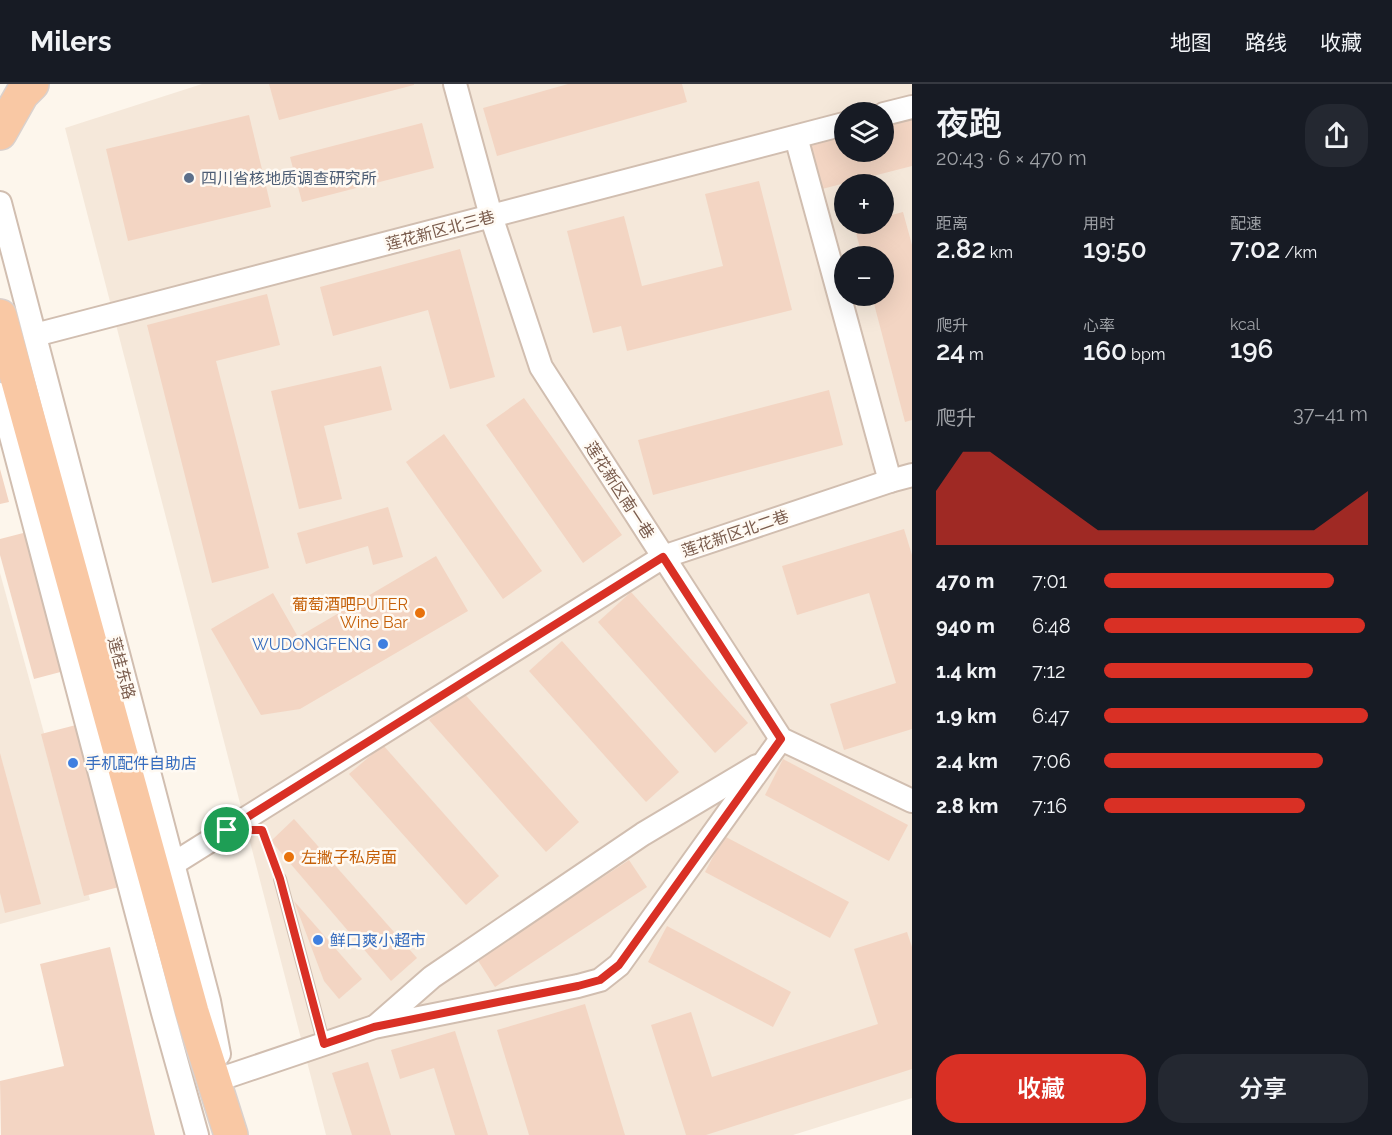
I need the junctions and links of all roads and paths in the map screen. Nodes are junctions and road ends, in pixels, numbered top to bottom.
1 (32, 84) edge
2 (455, 84) edge
3 (912, 107) edge
4 (894, 112) edge
5 (834, 127) edge
6 (0, 133) edge
7 (796, 137) junction
8 (0, 203) edge
9 (491, 216) junction
10 (0, 316) edge
11 (35, 335) junction
12 (0, 394) edge
13 (901, 478) edge
14 (663, 557) junction
15 (781, 739) junction
16 (765, 762) junction
17 (912, 801) edge
18 (227, 830) junction
19 (173, 864) junction
20 (280, 879) joint
21 (374, 1027) junction
22 (324, 1044) junction
23 (223, 1078) junction
24 (197, 1135) edge
25 (232, 1135) edge

1 - 6 highway
2 - 9 street, 莲花新区南一巷
3 - 4 street
5 - 7 street, 莲花新区北三巷
7 - 9 street, 莲花新区北三巷
7 - 13 street
8 - 11 street, 莲桂东路
9 - 11 street, 莲花新区北三巷
9 - 14 street, 莲花新区南一巷
10 - 25 highway
11 - 19 street, 莲桂东路
12 - 24 street
13 - 14 street, 莲花新区北二巷
14 - 15 street, 莲花新区南一巷
14 - 18 street, 莲花新区北二巷
15 - 16 street
15 - 17 street
16 - 21 street
16 - 21 street
18 - 19 street, 莲花新区北二巷
18 - 20 path
19 - 23 street, 莲桂东路
20 - 22 lane
21 - 22 street
22 - 23 street
23 - 25 street, 莲桂东路

